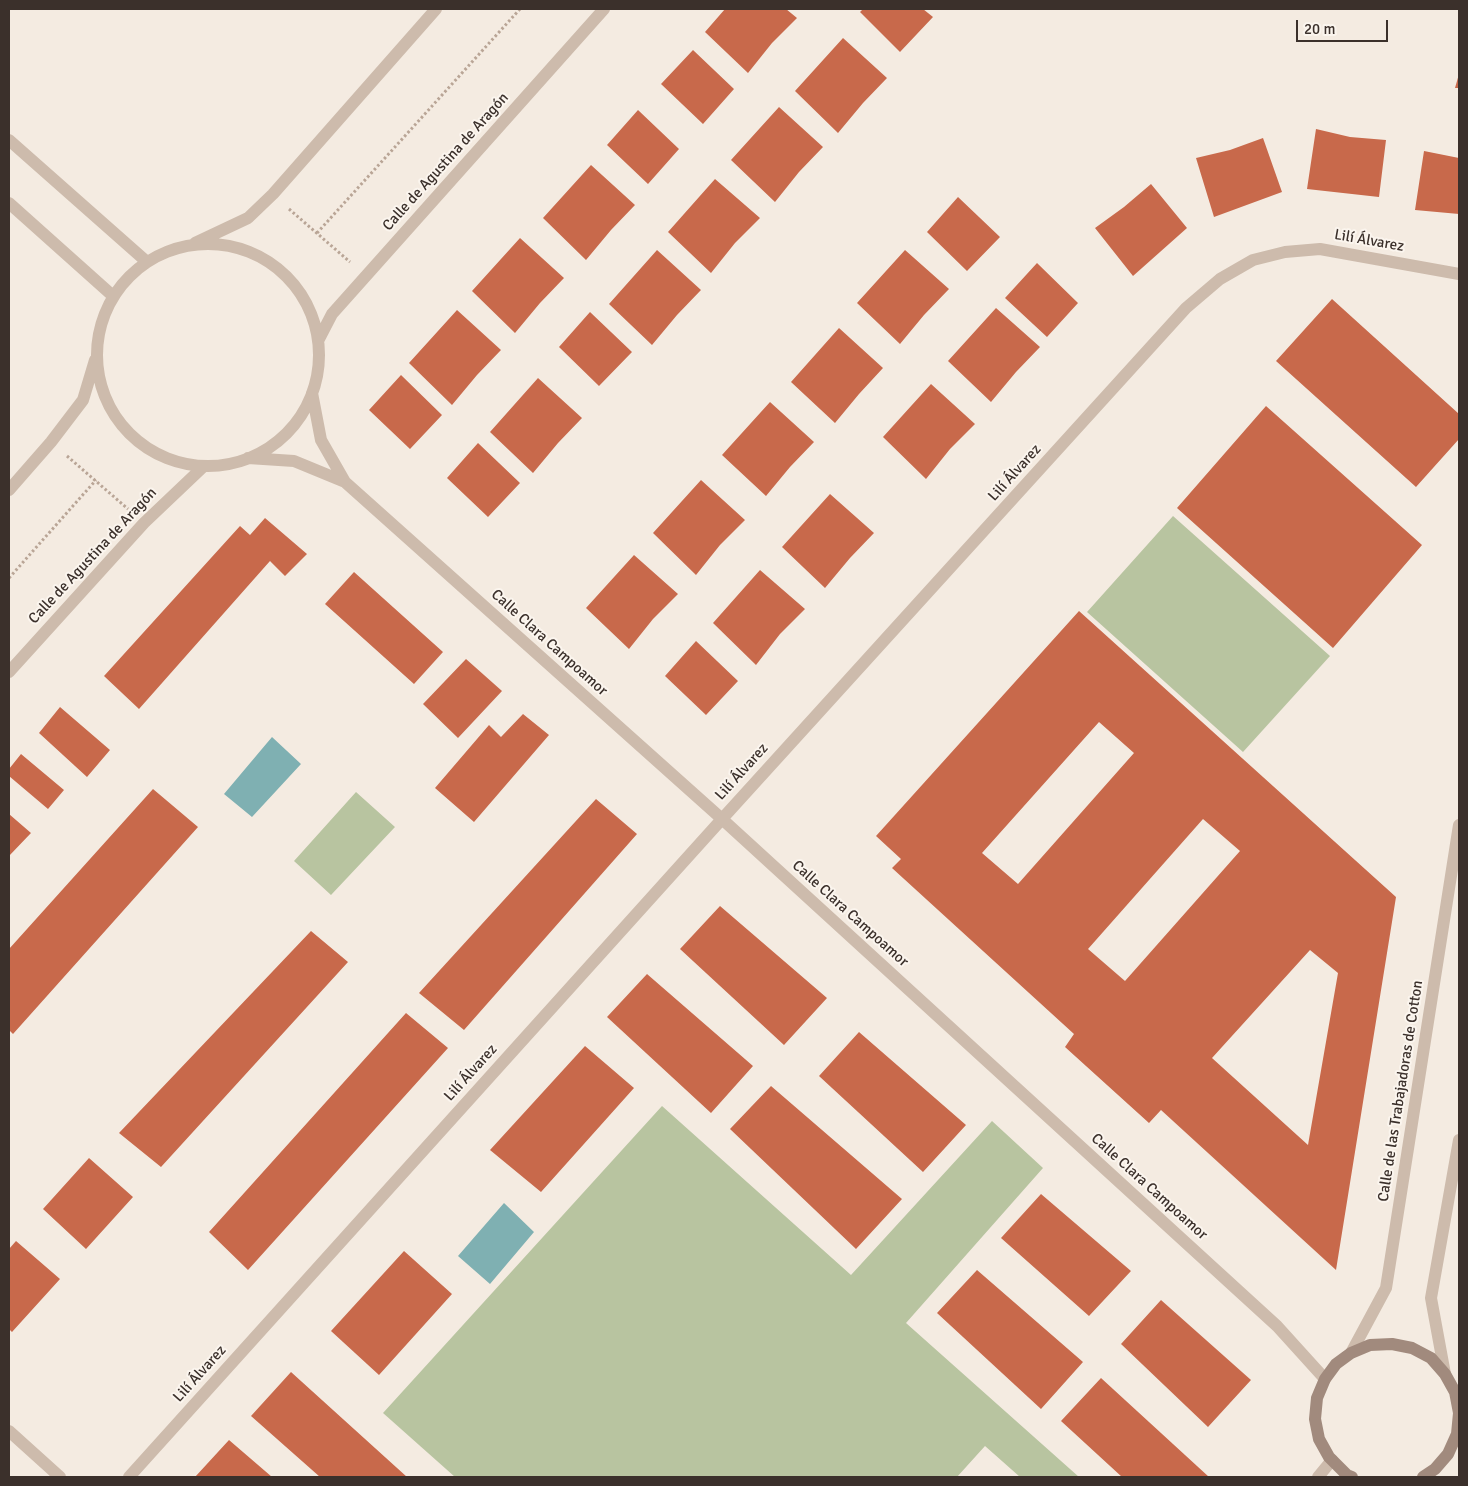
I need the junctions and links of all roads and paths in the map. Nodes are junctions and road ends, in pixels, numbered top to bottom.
1 (436, 9) edge
2 (520, 9) edge
3 (604, 9) edge
4 (9, 140) edge
5 (273, 194) junction
6 (9, 203) edge
7 (317, 233) junction
8 (190, 245) junction
9 (147, 262) junction
10 (1459, 274) edge
11 (366, 276) junction
12 (113, 296) junction
13 (318, 341) junction
14 (96, 357) junction
15 (312, 393) junction
16 (51, 442) junction
17 (248, 458) junction
18 (204, 466) junction
19 (96, 480) junction
20 (345, 482) junction
21 (9, 490) edge
22 (144, 523) junction
23 (9, 578) edge
24 (9, 672) edge
25 (722, 819) junction
26 (1459, 825) edge
27 (1459, 1140) edge
28 (1351, 1353) junction
29 (1445, 1374) junction
30 (1325, 1379) junction
31 (9, 1430) edge
32 (1337, 1468) edge
33 (60, 1477) edge
34 (129, 1477) edge
35 (1318, 1477) edge
36 (1352, 1477) edge
37 (1423, 1477) edge

1 - 5 street
2 - 7 path
3 - 11 street, Calle de Agustina de Aragón
4 - 9 street
5 - 7 path
5 - 8 street
6 - 12 street
7 - 11 path
8 - 9 street
8 - 13 street
9 - 12 street
10 - 25 street, Lilí Álvarez
11 - 13 street, Calle de Agustina de Aragón
12 - 14 street
13 - 15 street
14 - 16 street
14 - 18 street
15 - 17 street
15 - 20 street, Calle Clara Campoamor
16 - 19 path
16 - 21 street
17 - 18 street
17 - 20 street, Calle Clara Campoamor
18 - 22 street, Calle de Agustina de Aragón
19 - 22 path
19 - 23 path
20 - 25 street, Calle Clara Campoamor
22 - 24 street, Calle de Agustina de Aragón
25 - 30 street, Calle Clara Campoamor
25 - 34 street, Lilí Álvarez
26 - 28 street, Calle de las Trabajadoras de Cotton
27 - 29 street
28 - 29 street
28 - 30 street
29 - 37 street
30 - 32 street
31 - 33 street
32 - 35 street
32 - 36 street

